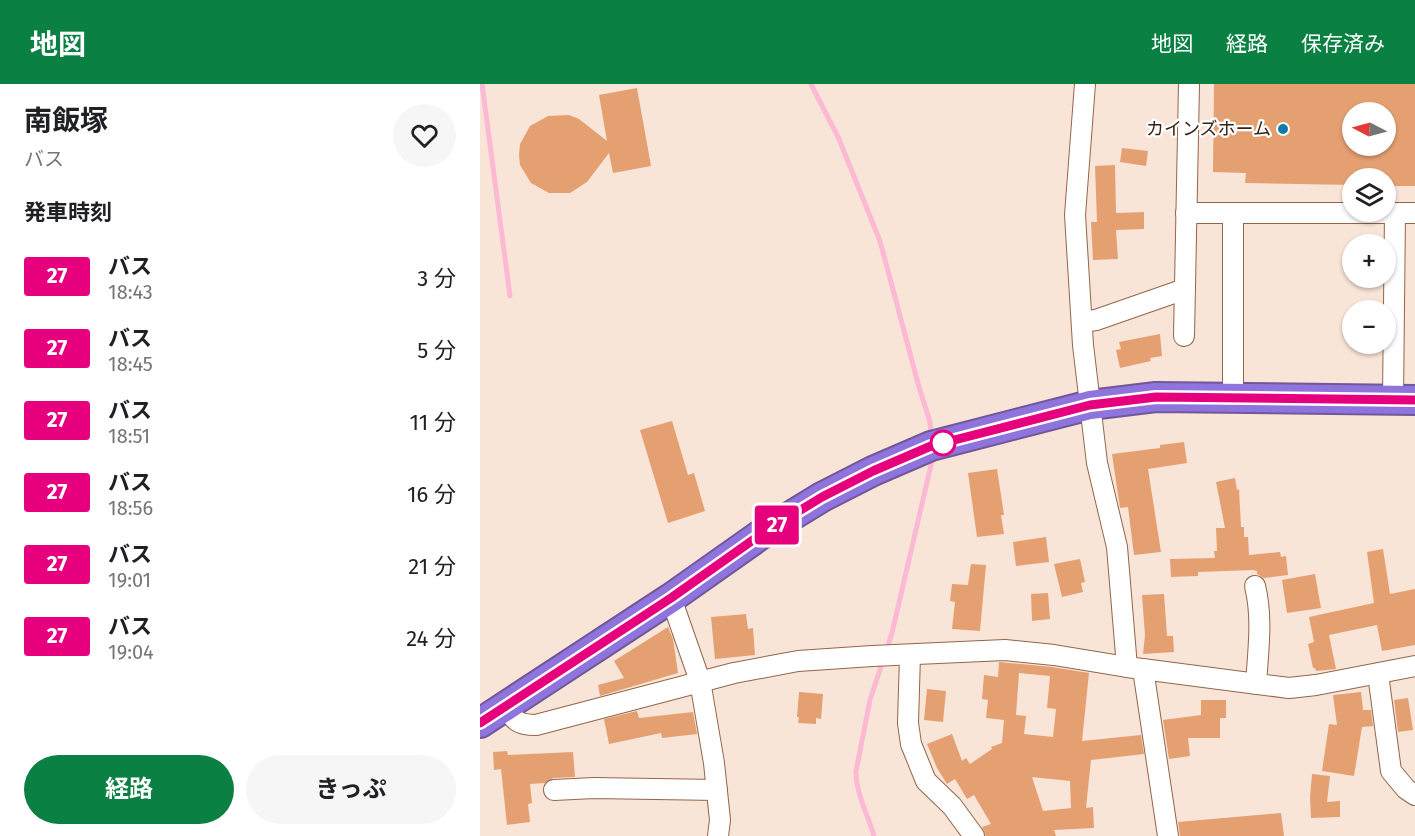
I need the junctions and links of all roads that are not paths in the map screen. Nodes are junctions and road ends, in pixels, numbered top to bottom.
1 (1085, 84) edge
2 (1189, 84) edge
3 (1186, 213) junction
4 (1233, 213) junction
5 (1342, 213) edge
6 (1396, 213) edge
7 (1415, 213) edge
8 (1395, 222) edge
9 (1185, 289) junction
10 (1082, 322) junction
11 (1184, 336) dead end
12 (1233, 398) junction
13 (1404, 399) edge
14 (1090, 405) junction
15 (1255, 586) dead end
16 (671, 598) junction
17 (910, 655) junction
18 (1415, 666) edge
19 (1135, 668) junction
20 (1378, 674) junction
21 (700, 681) junction
22 (1256, 684) junction
23 (505, 707) junction
24 (480, 723) edge
25 (554, 790) dead end
26 (717, 790) junction
27 (1415, 795) edge
28 (718, 836) edge
29 (974, 836) edge
30 (1168, 836) edge

1 - 10 street
2 - 3 street
3 - 4 street
3 - 9 street
4 - 5 street
4 - 12 street
6 - 7 street
8 - 13 street
9 - 10 street
9 - 11 street
10 - 14 street
12 - 13 highway
12 - 14 highway
14 - 16 highway
14 - 19 street
15 - 22 street
16 - 21 street
16 - 23 highway
17 - 19 street
17 - 21 street
17 - 29 street
18 - 20 street
19 - 22 street
19 - 30 street
20 - 22 street
20 - 27 street
21 - 23 street
21 - 26 street
23 - 24 highway
25 - 26 street
26 - 28 street

